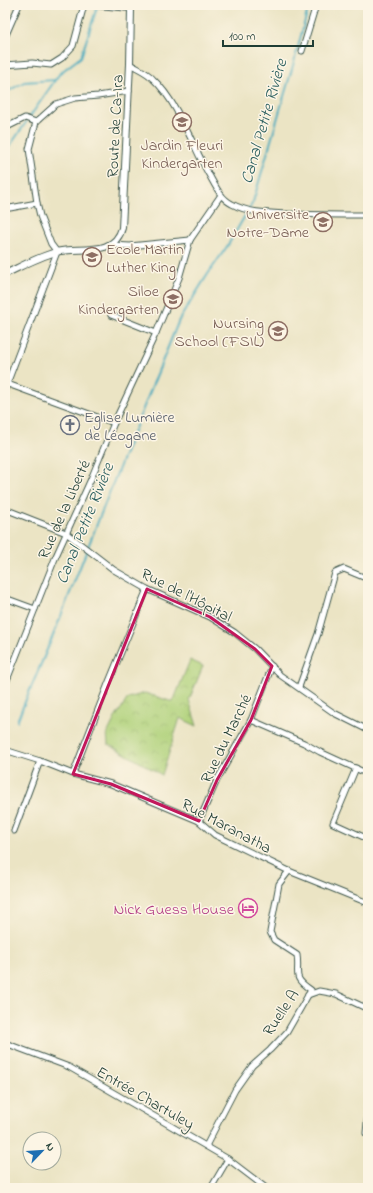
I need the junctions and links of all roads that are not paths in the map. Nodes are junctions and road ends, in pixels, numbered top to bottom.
1 (19, 5) edge
2 (84, 5) edge
3 (98, 5) edge
4 (316, 5) edge
5 (131, 6) edge
6 (5, 37) edge
7 (302, 51) dead end
8 (130, 64) junction
9 (5, 65) edge
10 (129, 91) junction
11 (36, 122) junction
12 (5, 128) edge
13 (221, 195) junction
14 (37, 203) junction
15 (10, 208) dead end
16 (368, 215) edge
17 (190, 240) junction
18 (112, 245) junction
19 (57, 252) junction
20 (5, 274) edge
21 (111, 315) dead end
22 (156, 333) junction
23 (6, 386) edge
24 (114, 423) junction
25 (5, 508) edge
26 (66, 533) junction
27 (368, 579) edge
28 (147, 589) junction
29 (5, 598) edge
30 (35, 608) junction
31 (272, 666) junction
32 (5, 685) edge
33 (299, 687) junction
34 (250, 720) junction
35 (368, 730) edge
36 (5, 750) edge
37 (40, 761) junction
38 (356, 768) junction
39 (73, 774) junction
40 (368, 774) edge
41 (199, 821) junction
42 (14, 831) dead end
43 (368, 839) edge
44 (289, 871) junction
45 (368, 903) edge
46 (308, 996) junction
47 (368, 1009) edge
48 (5, 1043) edge
49 (368, 1112) edge
50 (366, 1133) dead end
51 (206, 1146) junction
52 (228, 1159) junction
53 (211, 1188) edge
54 (266, 1188) edge

1 - 6 street
2 - 9 street
3 - 5 street
4 - 7 street
5 - 8 street, Route de Ca-Ira
8 - 10 street, Route de Ca-Ira
8 - 13 street
10 - 11 street
10 - 18 street, Route de Ca-Ira
11 - 12 street
11 - 14 street
13 - 16 street
13 - 17 street, Rue de la Liberté
14 - 15 street
14 - 19 street
17 - 18 street
17 - 22 street, Rue de la Liberté
18 - 19 street
19 - 20 street
19 - 23 street
21 - 22 street
22 - 24 street, Rue de la Liberté
23 - 24 street
24 - 26 street, Rue de la Liberté
25 - 26 street, Rue de l'Hôpital
26 - 28 street, Rue de l'Hôpital
26 - 30 street, Rue de la Liberté
27 - 33 street
28 - 31 street, Rue de l'Hôpital
28 - 39 street
29 - 30 street
30 - 32 street, Rue de la Liberté
31 - 33 street, Rue de l'Hôpital
31 - 34 street, Rue du Marché
33 - 35 street, Rue de l'Hôpital
34 - 38 street
34 - 41 street, Rue du Marché
36 - 37 street, Rue Maranatha
37 - 39 street, Rue Maranatha
37 - 42 street
38 - 40 street
38 - 43 street
39 - 41 street, Rue Maranatha
41 - 44 street, Rue Maranatha
44 - 45 street, Rue Maranatha
44 - 46 street, Ruelle A
46 - 47 street
46 - 51 street, Ruelle A
48 - 51 street, Entrée Chartuley
49 - 50 street
51 - 52 street, Entrée Chartuley
52 - 53 street
52 - 54 street, Entrée Chartuley

